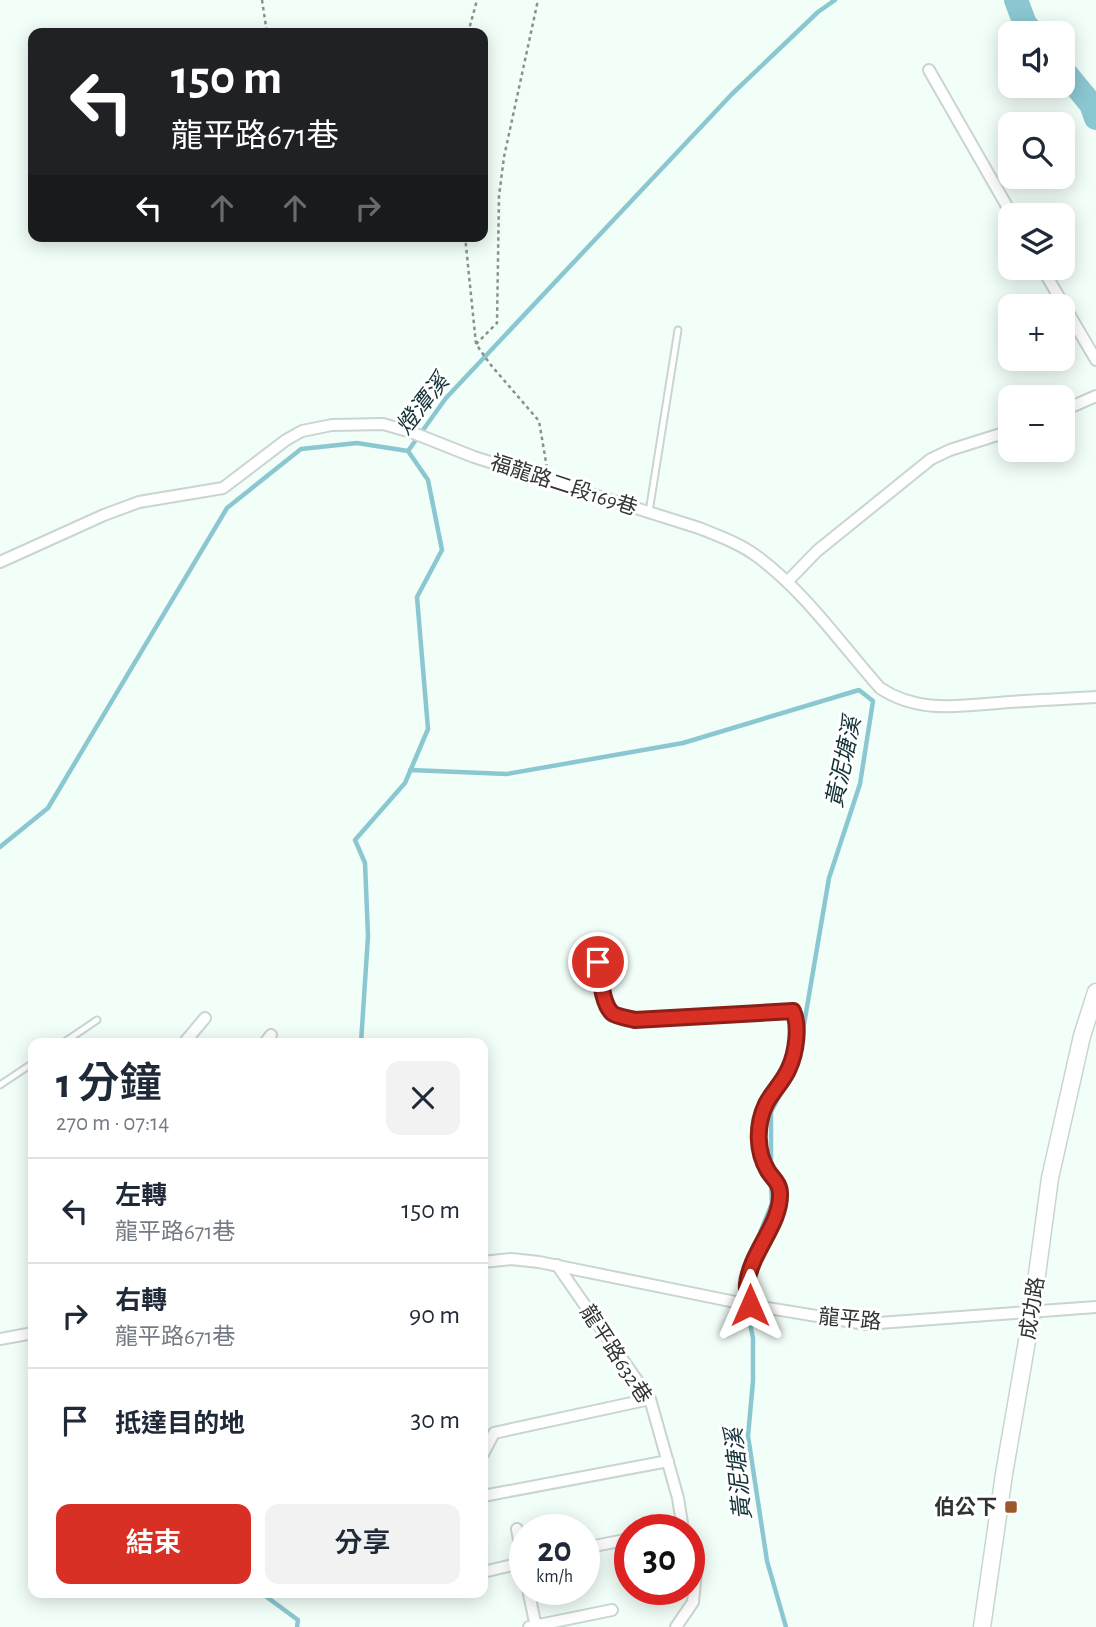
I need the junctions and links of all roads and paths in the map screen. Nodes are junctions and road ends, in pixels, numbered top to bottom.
1 (262, 0) edge
2 (477, 0) edge
3 (538, 0) edge
4 (266, 28) edge
5 (469, 28) edge
6 (929, 70) dead end
7 (1005, 203) edge
8 (466, 242) edge
9 (1049, 280) edge
10 (678, 330) dead end
11 (476, 344) junction
12 (1096, 360) edge
13 (1096, 396) edge
14 (1075, 405) edge
15 (998, 435) edge
16 (548, 479) junction
17 (649, 512) junction
18 (0, 562) edge
19 (787, 582) junction
20 (1096, 697) edge
21 (598, 962) dead end
22 (1096, 992) edge
23 (205, 1018) dead end
24 (97, 1020) dead end
25 (70, 1038) edge
26 (188, 1038) edge
27 (28, 1066) edge
28 (0, 1085) edge
29 (488, 1261) edge
30 (557, 1265) junction
31 (750, 1305) junction
32 (1096, 1307) edge
33 (1032, 1312) junction
34 (28, 1334) edge
35 (0, 1339) edge
36 (650, 1399) junction
37 (488, 1444) edge
38 (668, 1461) junction
39 (488, 1495) edge
40 (680, 1514) edge
41 (509, 1568) edge
42 (488, 1571) edge
43 (531, 1605) edge
44 (691, 1605) edge
45 (612, 1610) dead end
46 (534, 1627) edge
47 (676, 1627) edge
48 (982, 1627) edge

1 - 4 path
2 - 5 path
3 - 11 path
6 - 7 street
8 - 11 path
9 - 12 street
10 - 17 lane
11 - 16 path
13 - 14 street
15 - 19 street
16 - 17 street, 福龍路二段169巷
16 - 18 street, 福龍路二段169巷
17 - 19 street, 福龍路二段169巷
19 - 20 street, 福龍路二段169巷
21 - 31 street
22 - 33 street, 成功路
23 - 26 street
24 - 25 lane
27 - 28 lane
29 - 30 street, 龍平路
30 - 31 street, 龍平路
30 - 36 street, 龍平路632巷
31 - 33 street, 龍平路
32 - 33 street, 龍平路
33 - 48 street, 成功路
34 - 35 street
36 - 37 street
36 - 38 street, 龍平路632巷
38 - 39 street
38 - 40 street, 龍平路632巷
41 - 42 street
43 - 46 street
44 - 47 street
45 - 46 street

